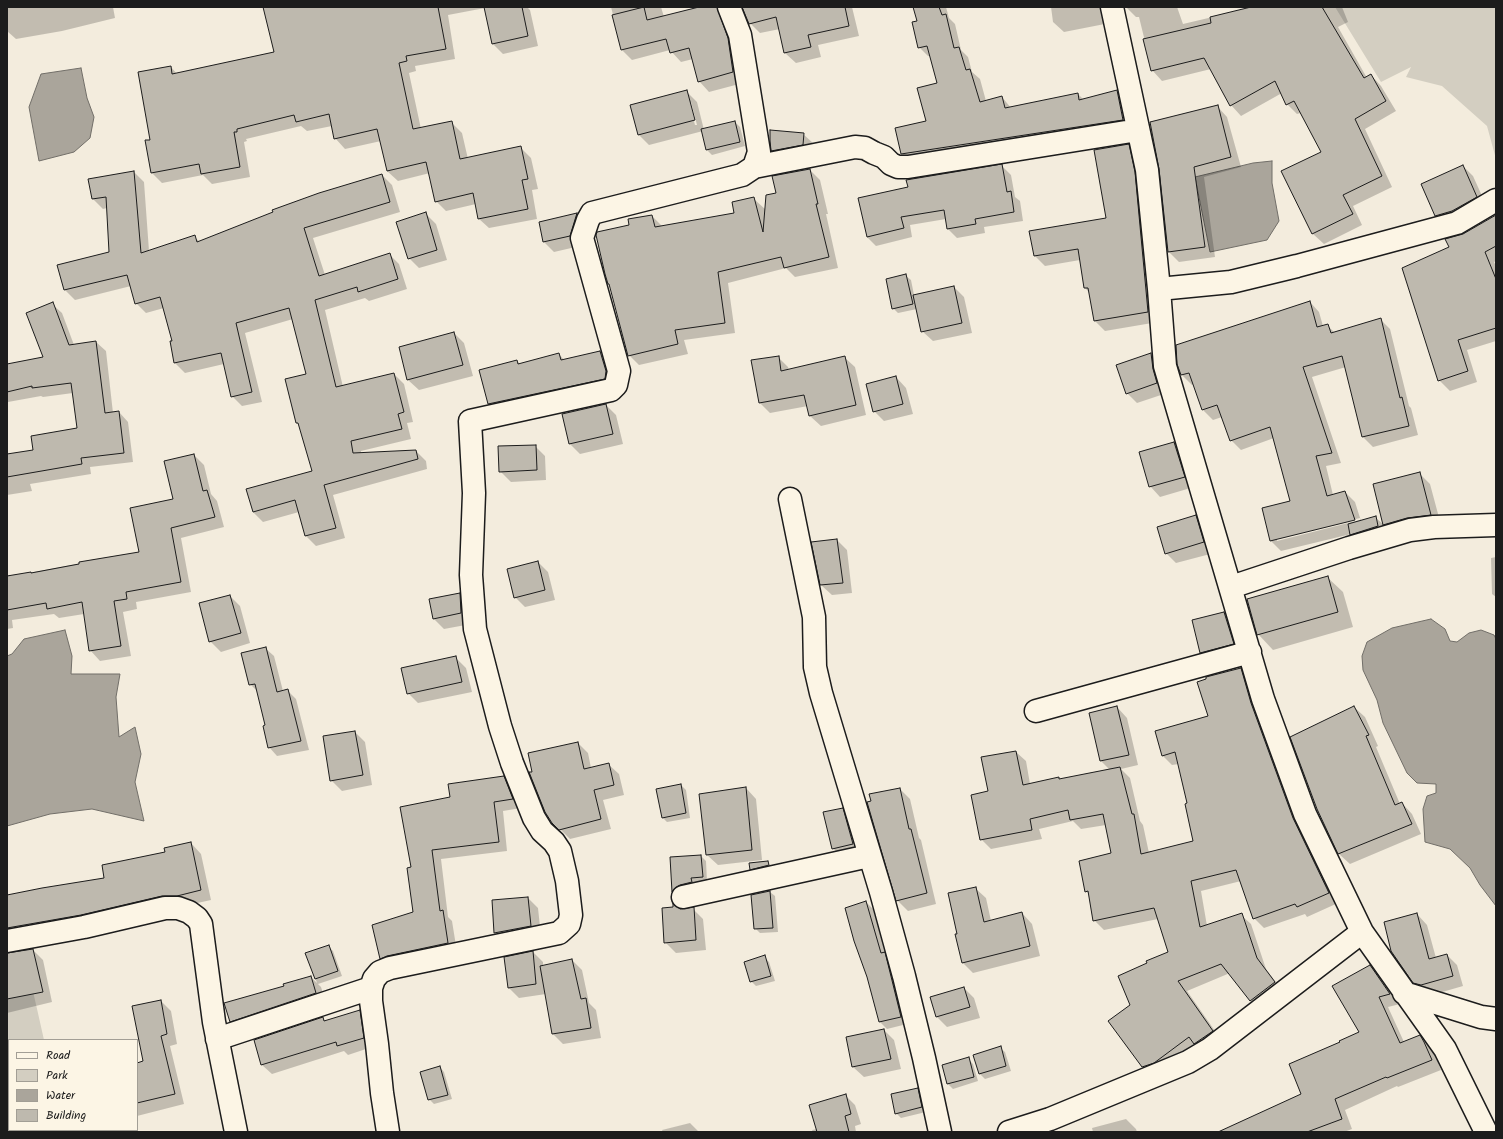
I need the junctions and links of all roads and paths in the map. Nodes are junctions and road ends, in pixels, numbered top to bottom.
1 (729, 7) edge
2 (1112, 7) edge
3 (1138, 130) junction
4 (754, 167) junction
5 (1496, 200) edge
6 (1159, 289) junction
7 (790, 500) dead end
8 (1496, 526) edge
9 (1230, 587) junction
10 (1250, 652) junction
11 (1036, 711) dead end
12 (869, 856) junction
13 (683, 897) dead end
14 (1362, 932) junction
15 (7, 941) edge
16 (371, 988) junction
17 (1404, 993) junction
18 (1496, 1019) edge
19 (218, 1040) junction
20 (236, 1132) edge
21 (388, 1132) edge
22 (940, 1132) edge
23 (1009, 1132) edge
24 (1486, 1132) edge

1 - 4 street
2 - 3 street
3 - 4 street
3 - 6 street
4 - 16 street
5 - 6 street
6 - 9 street
7 - 12 street
8 - 9 street
9 - 10 street
10 - 11 street
10 - 14 street
12 - 13 street
12 - 22 street
14 - 17 street
14 - 23 street
15 - 19 street
16 - 19 street
16 - 21 street
17 - 18 street
17 - 24 street
19 - 20 street

